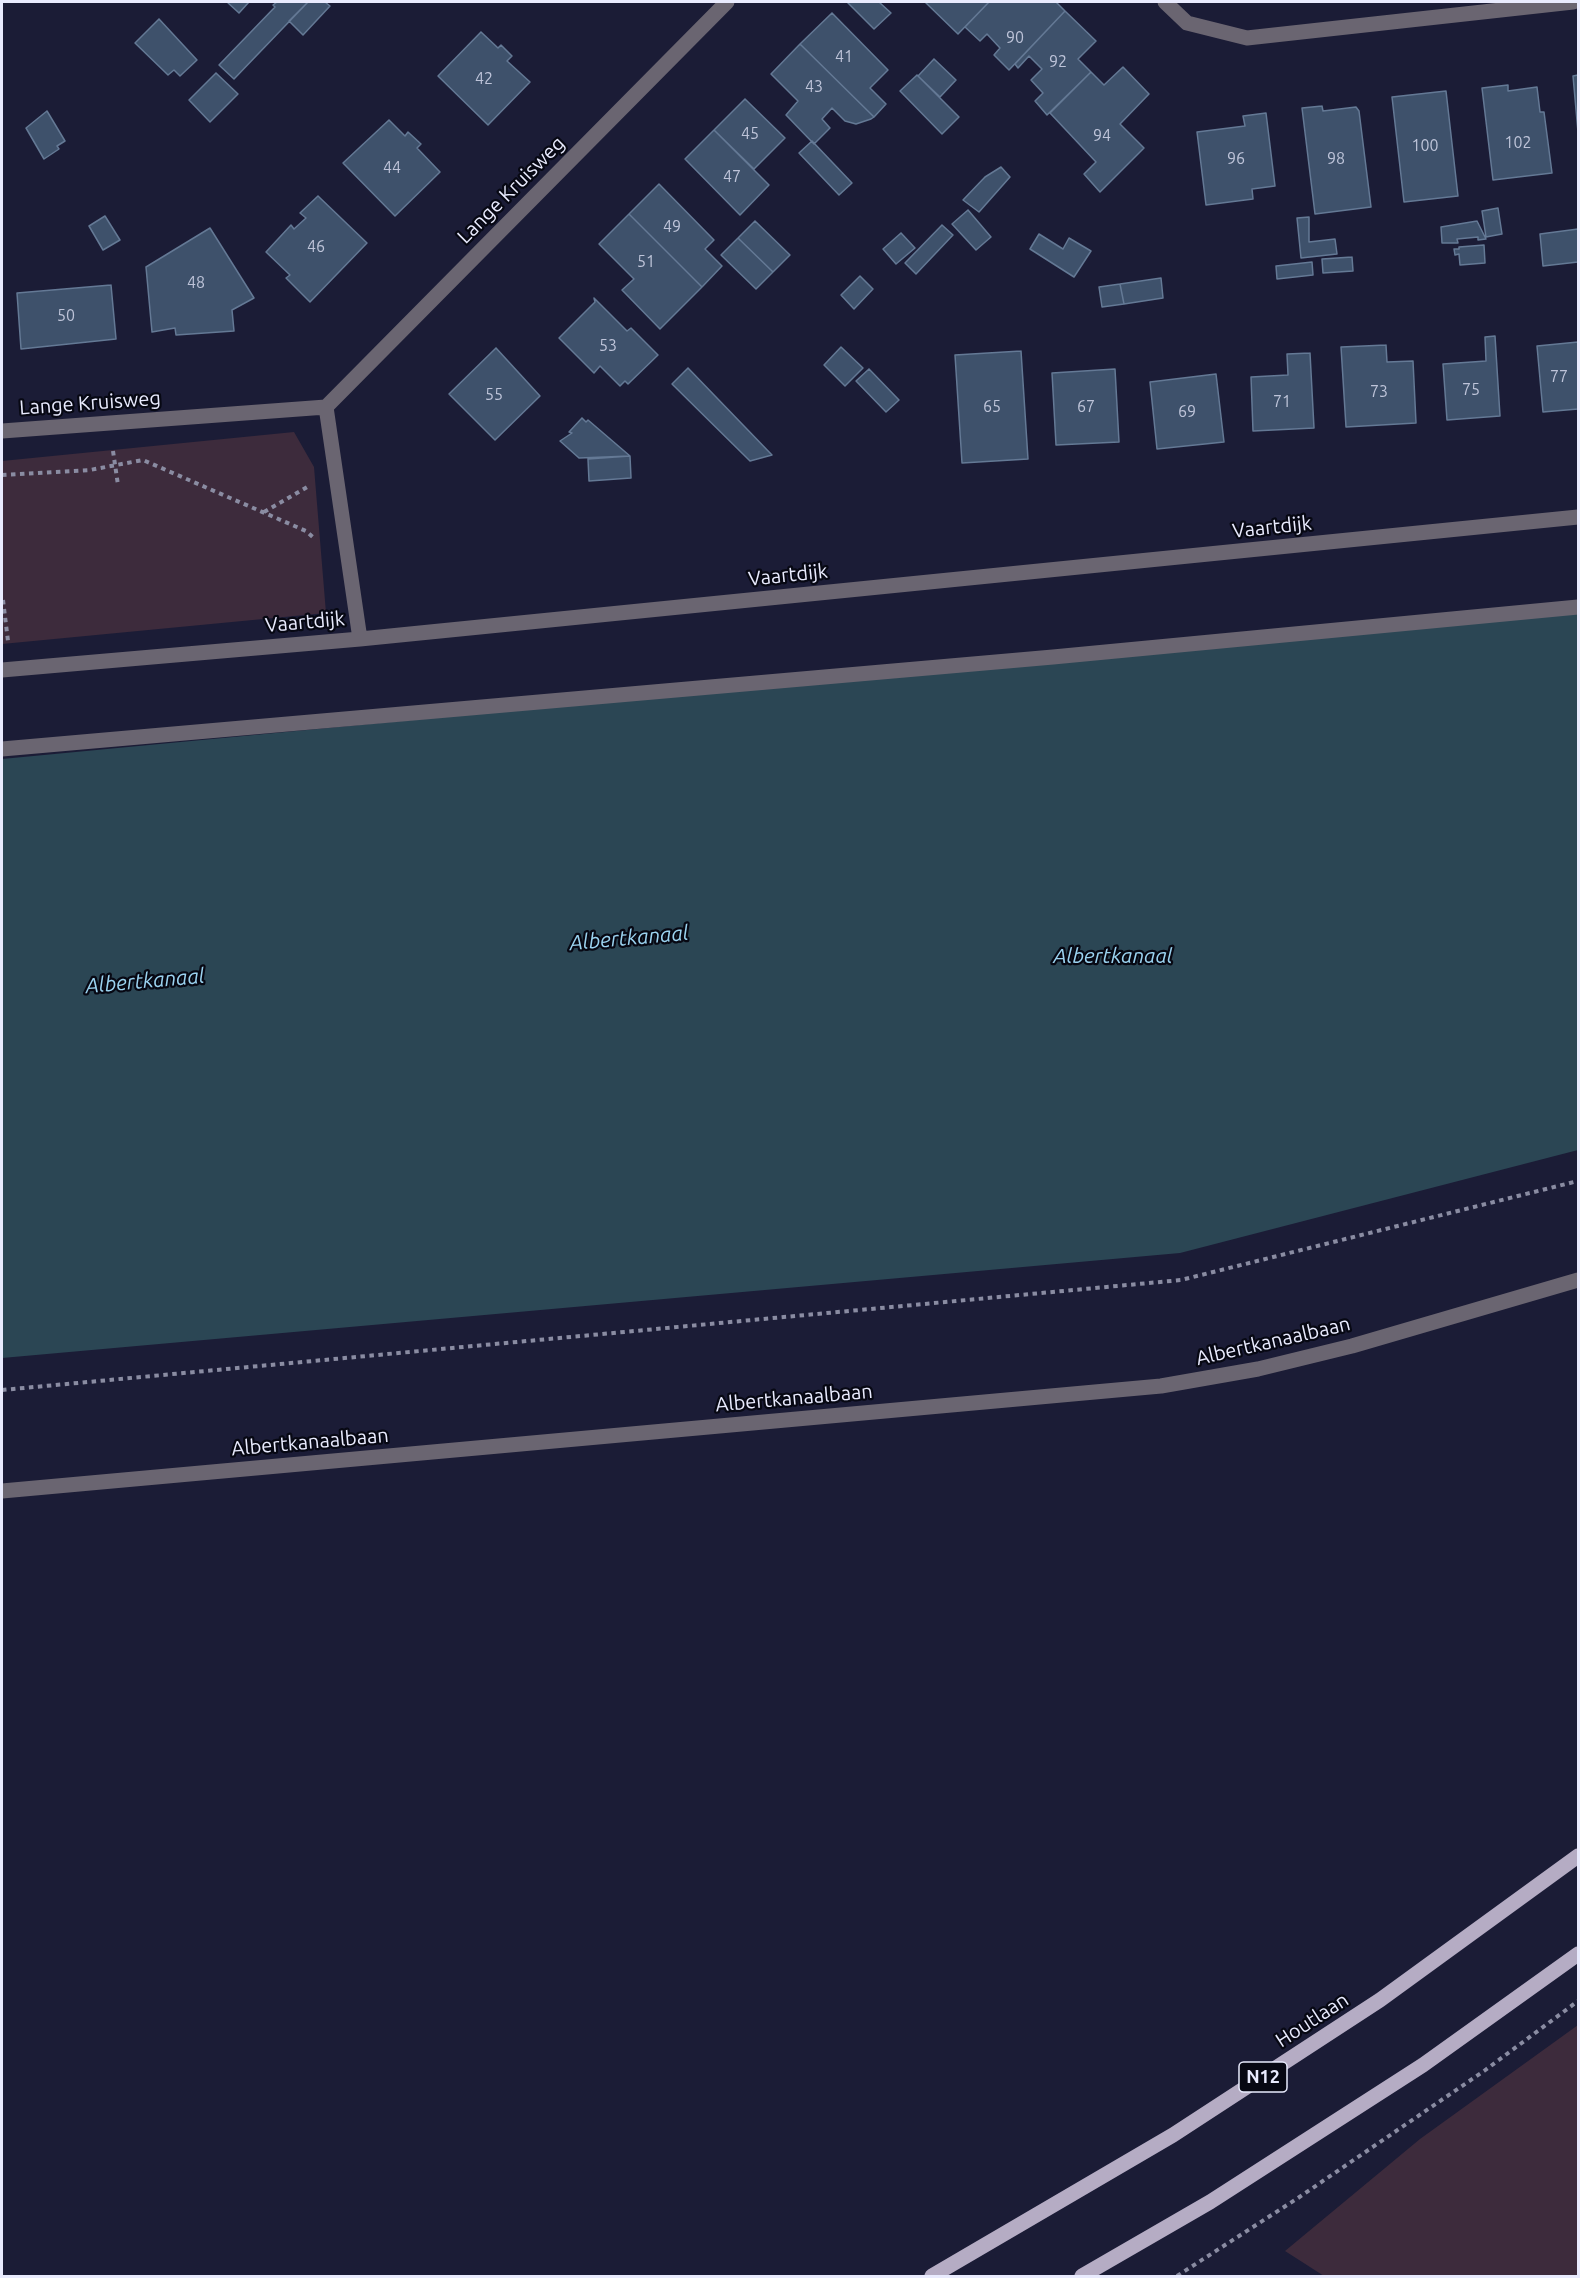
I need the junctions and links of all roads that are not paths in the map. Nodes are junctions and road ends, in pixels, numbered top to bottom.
1 (727, 2) edge
2 (1164, 2) edge
3 (1573, 2) edge
4 (1523, 4) edge
5 (326, 407) junction
6 (2, 431) edge
7 (1578, 517) edge
8 (1578, 607) edge
9 (360, 639) junction
10 (6, 669) edge
11 (2, 749) edge
12 (1578, 1280) edge
13 (2, 1491) edge
14 (1578, 1856) edge
15 (1578, 1954) edge
16 (932, 2277) edge
17 (1082, 2277) edge

1 - 5 street, Lange Kruisweg
2 - 4 street
3 - 4 street
5 - 6 street, Lange Kruisweg
5 - 9 street
7 - 9 street, Vaartdijk
8 - 11 street
9 - 10 street, Vaartdijk
12 - 13 street, Albertkanaalbaan
14 - 16 main road, Houtlaan / N12
15 - 17 main road

